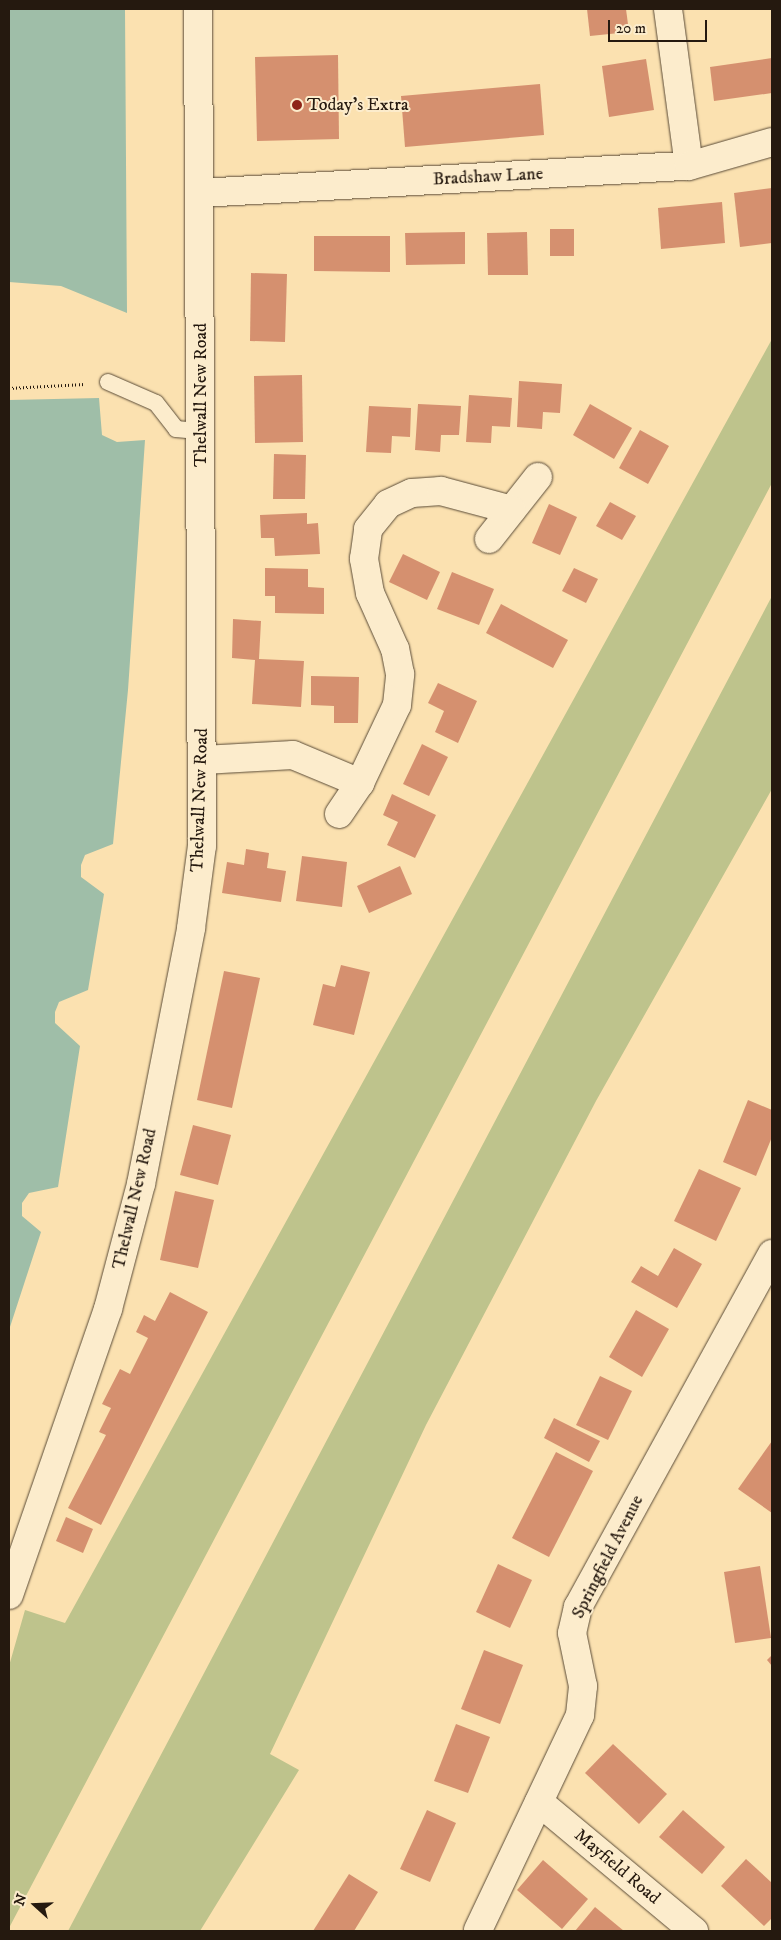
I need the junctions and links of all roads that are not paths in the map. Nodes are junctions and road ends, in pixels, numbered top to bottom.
1 (198, 9) edge
2 (668, 9) edge
3 (772, 142) edge
4 (689, 166) junction
5 (200, 193) junction
6 (108, 382) road end
7 (201, 431) junction
8 (538, 477) dead end
9 (512, 510) junction
10 (489, 540) dead end
11 (203, 760) junction
12 (360, 783) junction
13 (339, 814) dead end
14 (772, 1254) edge
15 (9, 1596) edge
16 (539, 1802) junction
17 (479, 1930) edge
18 (694, 1931) edge

1 - 5 street, Thelwall New Road
2 - 4 street
3 - 4 street, Bradshaw Lane
4 - 5 street, Bradshaw Lane
5 - 7 street, Thelwall New Road
6 - 7 lane
7 - 11 street, Thelwall New Road
8 - 9 street
9 - 10 street
9 - 12 street
11 - 12 street
11 - 15 street, Thelwall New Road
12 - 13 street
14 - 16 street, Springfield Avenue
16 - 17 street, Springfield Avenue
16 - 18 street, Mayfield Road

